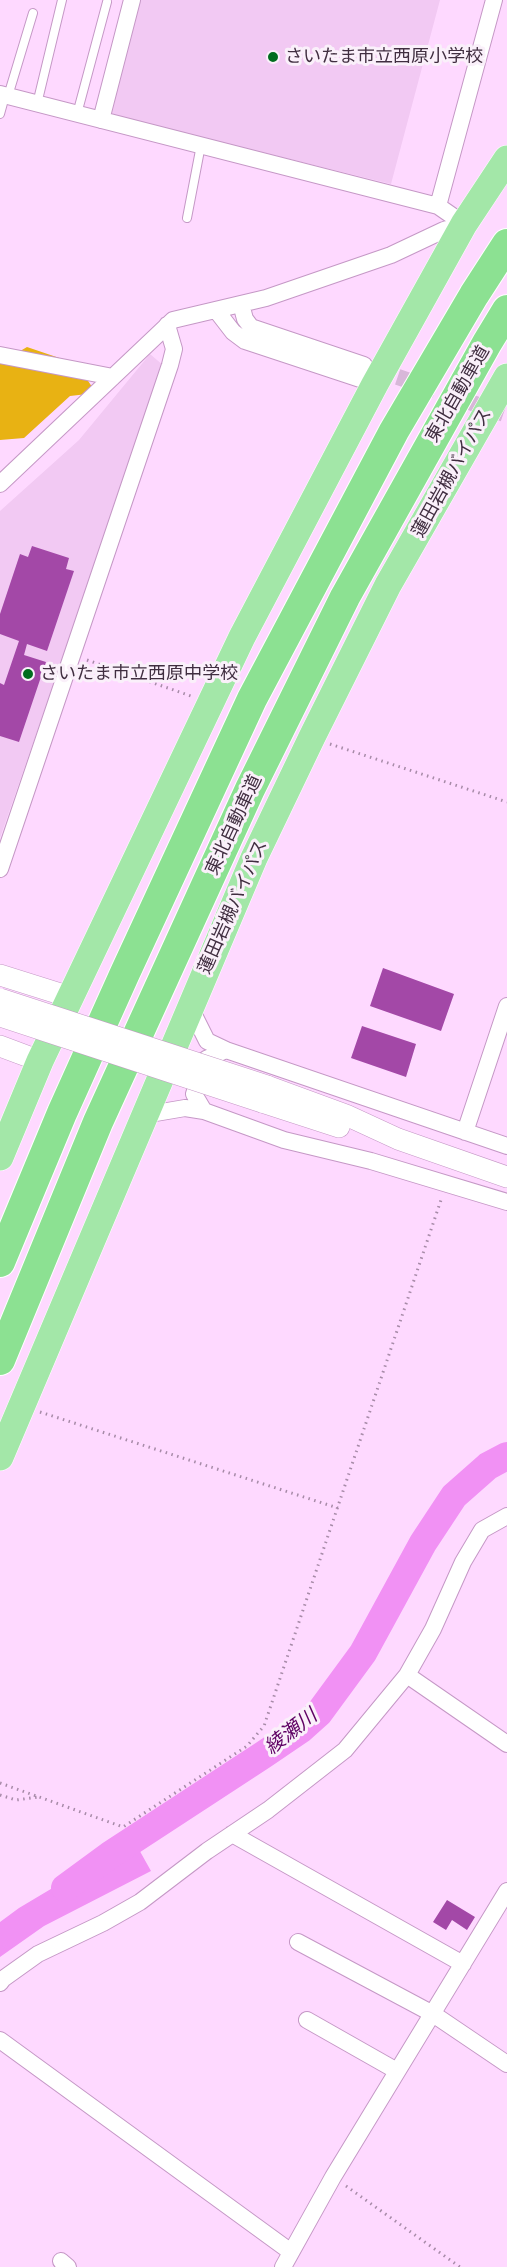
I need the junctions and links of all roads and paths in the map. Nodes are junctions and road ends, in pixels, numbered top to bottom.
1 (63, 0) edge
2 (132, 0) edge
3 (494, 0) edge
4 (107, 2) dead end
5 (33, 13) dead end
6 (4, 95) edge
7 (37, 104) junction
8 (0, 114) edge
9 (77, 114) junction
10 (101, 120) junction
11 (201, 146) junction
12 (507, 159) edge
13 (438, 206) junction
14 (187, 218) dead end
15 (464, 224) junction
16 (507, 244) edge
17 (241, 304) junction
18 (216, 310) junction
19 (507, 310) edge
20 (167, 325) junction
21 (0, 355) edge
22 (369, 375) junction
23 (113, 377) junction
24 (507, 377) edge
25 (0, 484) edge
26 (72, 655) junction
27 (210, 703) junction
28 (312, 737) junction
29 (507, 802) edge
30 (0, 869) edge
31 (0, 975) edge
32 (70, 997) junction
33 (0, 999) edge
34 (190, 1006) junction
35 (507, 1006) edge
36 (0, 1016) edge
37 (0, 1046) edge
38 (226, 1050) junction
39 (40, 1061) junction
40 (264, 1094) junction
41 (204, 1111) junction
42 (144, 1114) junction
43 (465, 1132) junction
44 (507, 1146) edge
45 (0, 1157) edge
46 (507, 1177) edge
47 (447, 1184) junction
48 (507, 1202) edge
49 (0, 1262) edge
50 (0, 1360) edge
51 (21, 1406) junction
52 (0, 1457) edge
53 (338, 1508) junction
54 (507, 1516) edge
55 (407, 1675) junction
56 (507, 1744) edge
57 (0, 1783) edge
58 (0, 1795) edge
59 (40, 1797) junction
60 (232, 1834) junction
61 (507, 1891) edge
62 (298, 1942) dead end
63 (463, 1964) junction
64 (0, 1983) edge
65 (433, 2014) junction
66 (307, 2020) dead end
67 (0, 2040) edge
68 (507, 2064) edge
69 (397, 2072) junction
70 (333, 2176) junction
71 (287, 2260) edge
72 (460, 2267) edge

1 - 7 lane
2 - 10 street
3 - 13 street
4 - 9 lane
5 - 6 lane
6 - 7 street
6 - 8 lane
7 - 9 street
9 - 10 street
10 - 11 street
11 - 13 street
11 - 14 lane
12 - 15 highway
13 - 15 street
15 - 17 street
15 - 22 highway
16 - 49 highway, 東北自動車道
17 - 18 street
17 - 22 street
18 - 20 street
18 - 22 street
19 - 50 highway, 東北自動車道
20 - 23 street
20 - 26 street
21 - 23 street
22 - 27 highway
23 - 25 street
24 - 28 highway, 蓮田岩槻バイパス
26 - 27 path
26 - 30 street
27 - 32 highway
28 - 29 path
28 - 34 highway, 蓮田岩槻バイパス
31 - 32 street
32 - 39 highway
33 - 40 street, bridge
34 - 38 street
34 - 42 highway, 蓮田岩槻バイパス
35 - 43 street
36 - 40 street, bridge
37 - 39 street
38 - 41 street
38 - 43 street
39 - 45 highway
40 - 46 street
41 - 42 street
41 - 47 street
42 - 51 highway, 蓮田岩槻バイパス
43 - 44 street
47 - 48 street
47 - 53 path
51 - 52 highway, 蓮田岩槻バイパス
51 - 53 path
53 - 59 path
54 - 55 street
55 - 56 street
55 - 60 street
57 - 59 path
58 - 59 path
60 - 63 street
60 - 64 street
61 - 63 street
62 - 65 street
63 - 65 street
65 - 68 street
65 - 69 street
66 - 69 street
67 - 71 street
69 - 70 street
70 - 71 street
70 - 72 path

